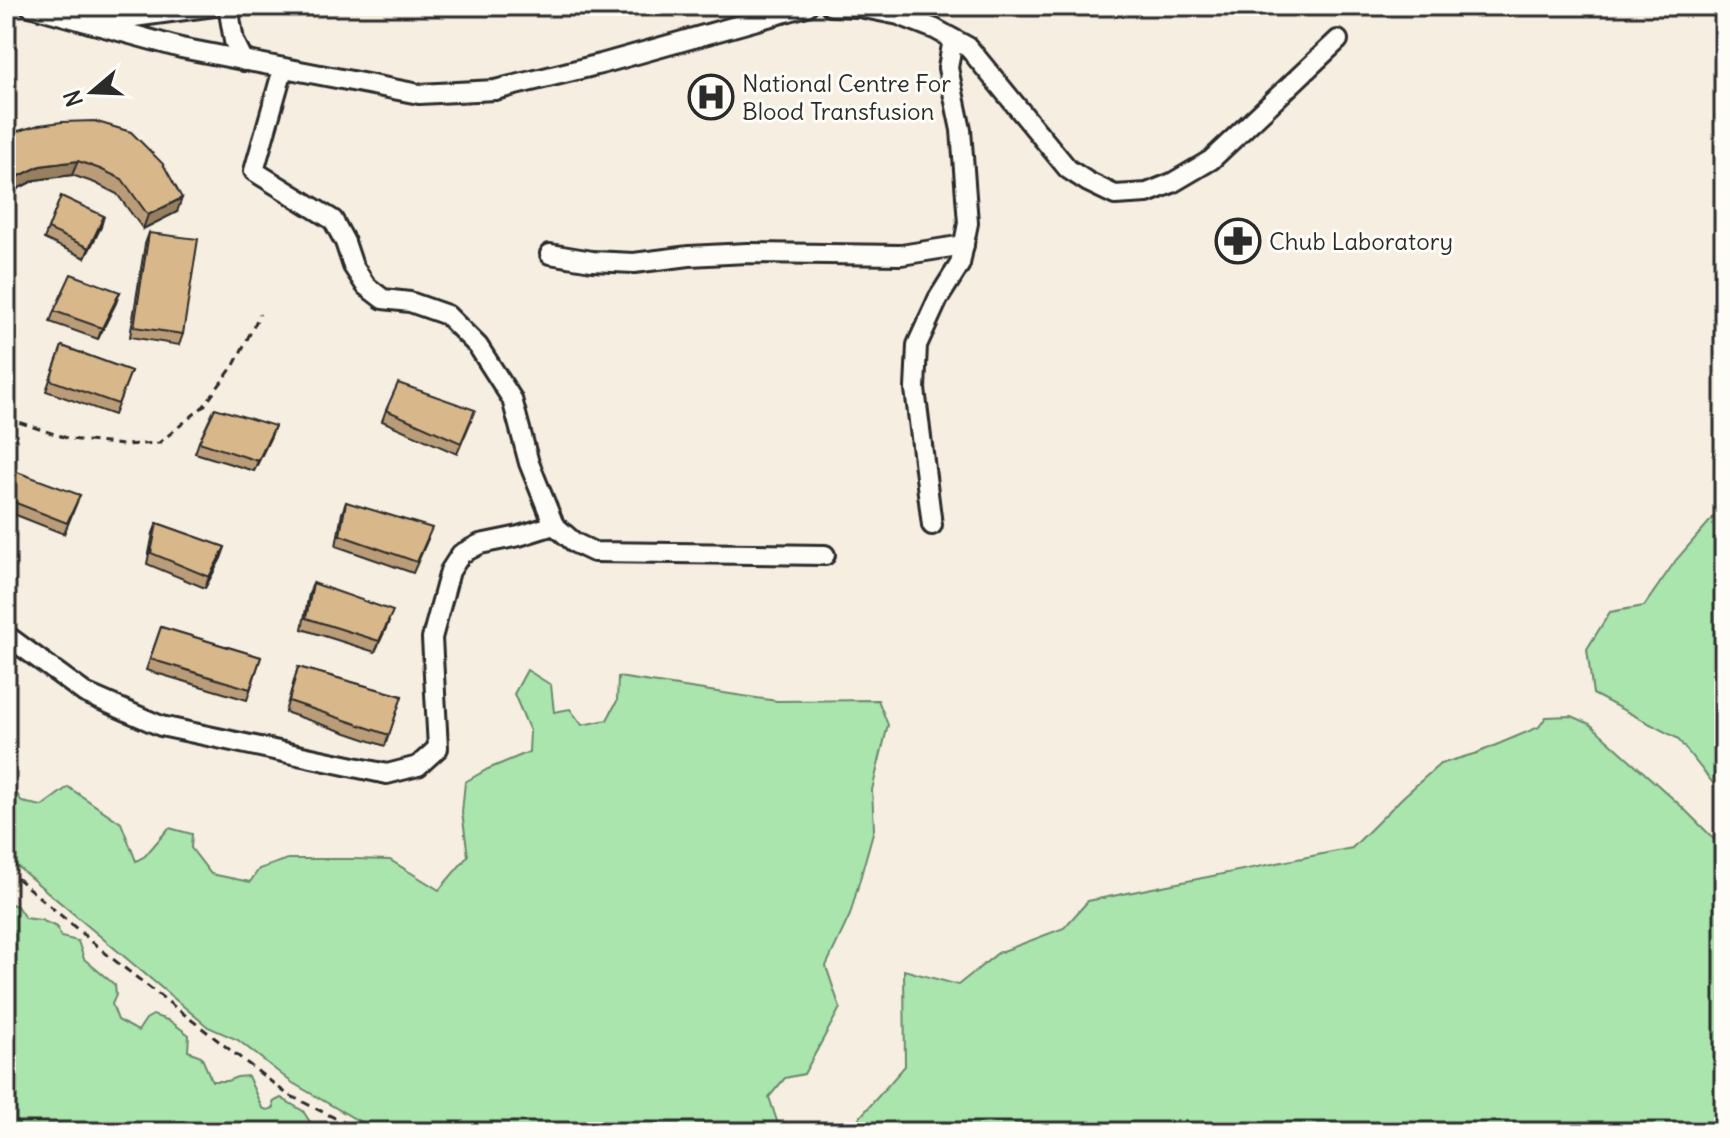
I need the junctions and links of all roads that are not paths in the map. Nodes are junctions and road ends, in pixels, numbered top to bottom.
1 (30, 6) edge
2 (214, 6) edge
3 (228, 6) edge
4 (831, 6) edge
5 (801, 7) edge
6 (894, 11) edge
7 (90, 23) junction
8 (953, 39) junction
9 (1338, 40) dead end
10 (244, 61) junction
11 (283, 69) junction
12 (964, 245) junction
13 (550, 254) dead end
14 (554, 525) junction
15 (932, 525) dead end
16 (825, 555) dead end
17 (6, 635) edge

1 - 7 street
2 - 7 street
3 - 10 street
4 - 6 street
5 - 11 street
6 - 8 street
7 - 10 street
8 - 9 street
8 - 12 street
10 - 11 street
11 - 14 street
12 - 13 street
12 - 15 street
14 - 16 street
14 - 17 street

